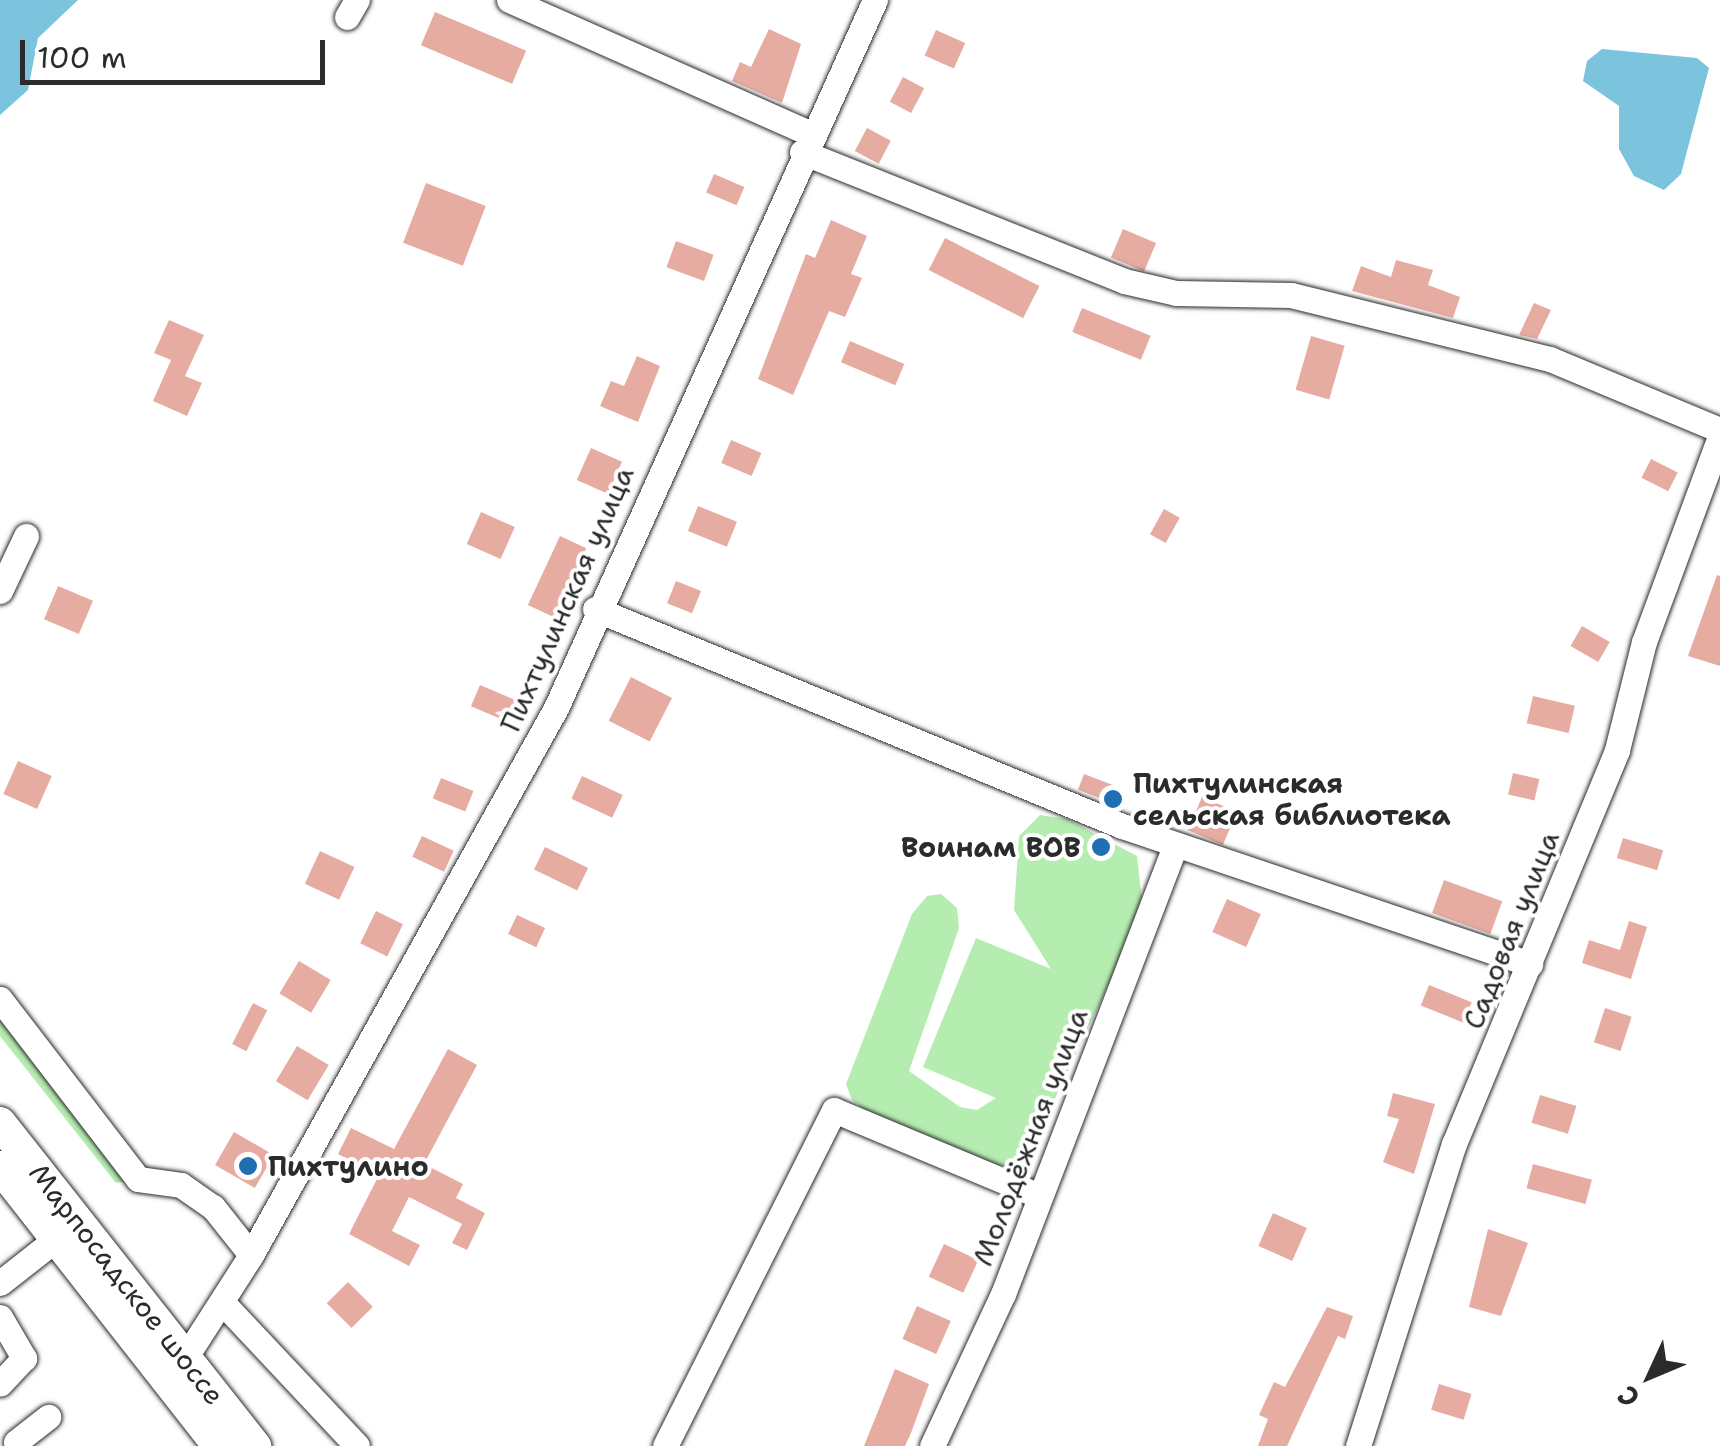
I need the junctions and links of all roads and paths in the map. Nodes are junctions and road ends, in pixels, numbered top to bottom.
1 (508, 0) edge
2 (876, 0) edge
3 (806, 142) junction
4 (1720, 433) edge
5 (26, 536) dead end
6 (0, 591) edge
7 (595, 609) junction
8 (1175, 846) junction
9 (1530, 964) junction
10 (0, 999) edge
11 (0, 1122) edge
12 (0, 1167) edge
13 (1038, 1195) junction
14 (56, 1239) junction
15 (251, 1255) junction
16 (0, 1283) edge
17 (222, 1302) junction
18 (0, 1317) edge
19 (185, 1358) junction
20 (0, 1384) edge
21 (48, 1417) dead end
22 (12, 1436) edge
23 (219, 1446) edge
24 (255, 1446) edge
25 (357, 1446) edge
26 (665, 1446) edge
27 (932, 1446) edge
28 (1358, 1446) edge

1 - 3 street
2 - 3 street, Пихтулинская улица
3 - 4 street
3 - 7 street, Пихтулинская улица
4 - 9 street, Садовая улица
5 - 6 street
7 - 8 street
7 - 15 street, Пихтулинская улица
8 - 9 street
8 - 13 street, Молодёжная улица
9 - 28 street, Садовая улица
10 - 15 street
11 - 19 main road, Марпосадское шоссе
12 - 14 main road, Марпосадское шоссе
13 - 26 street
13 - 27 street, Молодёжная улица
14 - 16 street
14 - 23 main road, Марпосадское шоссе
15 - 17 street, Пихтулинская улица
17 - 19 street, Пихтулинская улица
17 - 25 street
18 - 20 street
19 - 24 main road, Марпосадское шоссе
21 - 22 street

